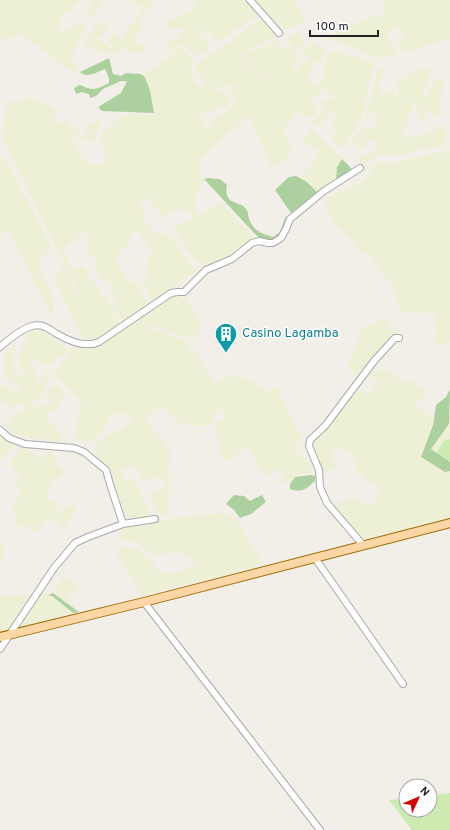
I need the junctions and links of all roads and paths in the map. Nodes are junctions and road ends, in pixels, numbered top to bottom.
1 (250, 0) edge
2 (279, 33) dead end
3 (360, 168) dead end
4 (399, 338) dead end
5 (0, 347) edge
6 (0, 430) edge
7 (155, 520) dead end
8 (450, 523) edge
9 (123, 524) junction
10 (363, 546) junction
11 (315, 558) junction
12 (144, 602) junction
13 (9, 635) junction
14 (0, 637) edge
15 (0, 649) edge
16 (403, 684) dead end
17 (320, 830) edge

1 - 2 street
3 - 5 street
4 - 10 street
6 - 9 street
7 - 9 street
8 - 10 main road
9 - 13 street
10 - 11 main road
11 - 12 main road
11 - 16 street
12 - 13 main road
12 - 17 street
13 - 14 main road
13 - 15 street

